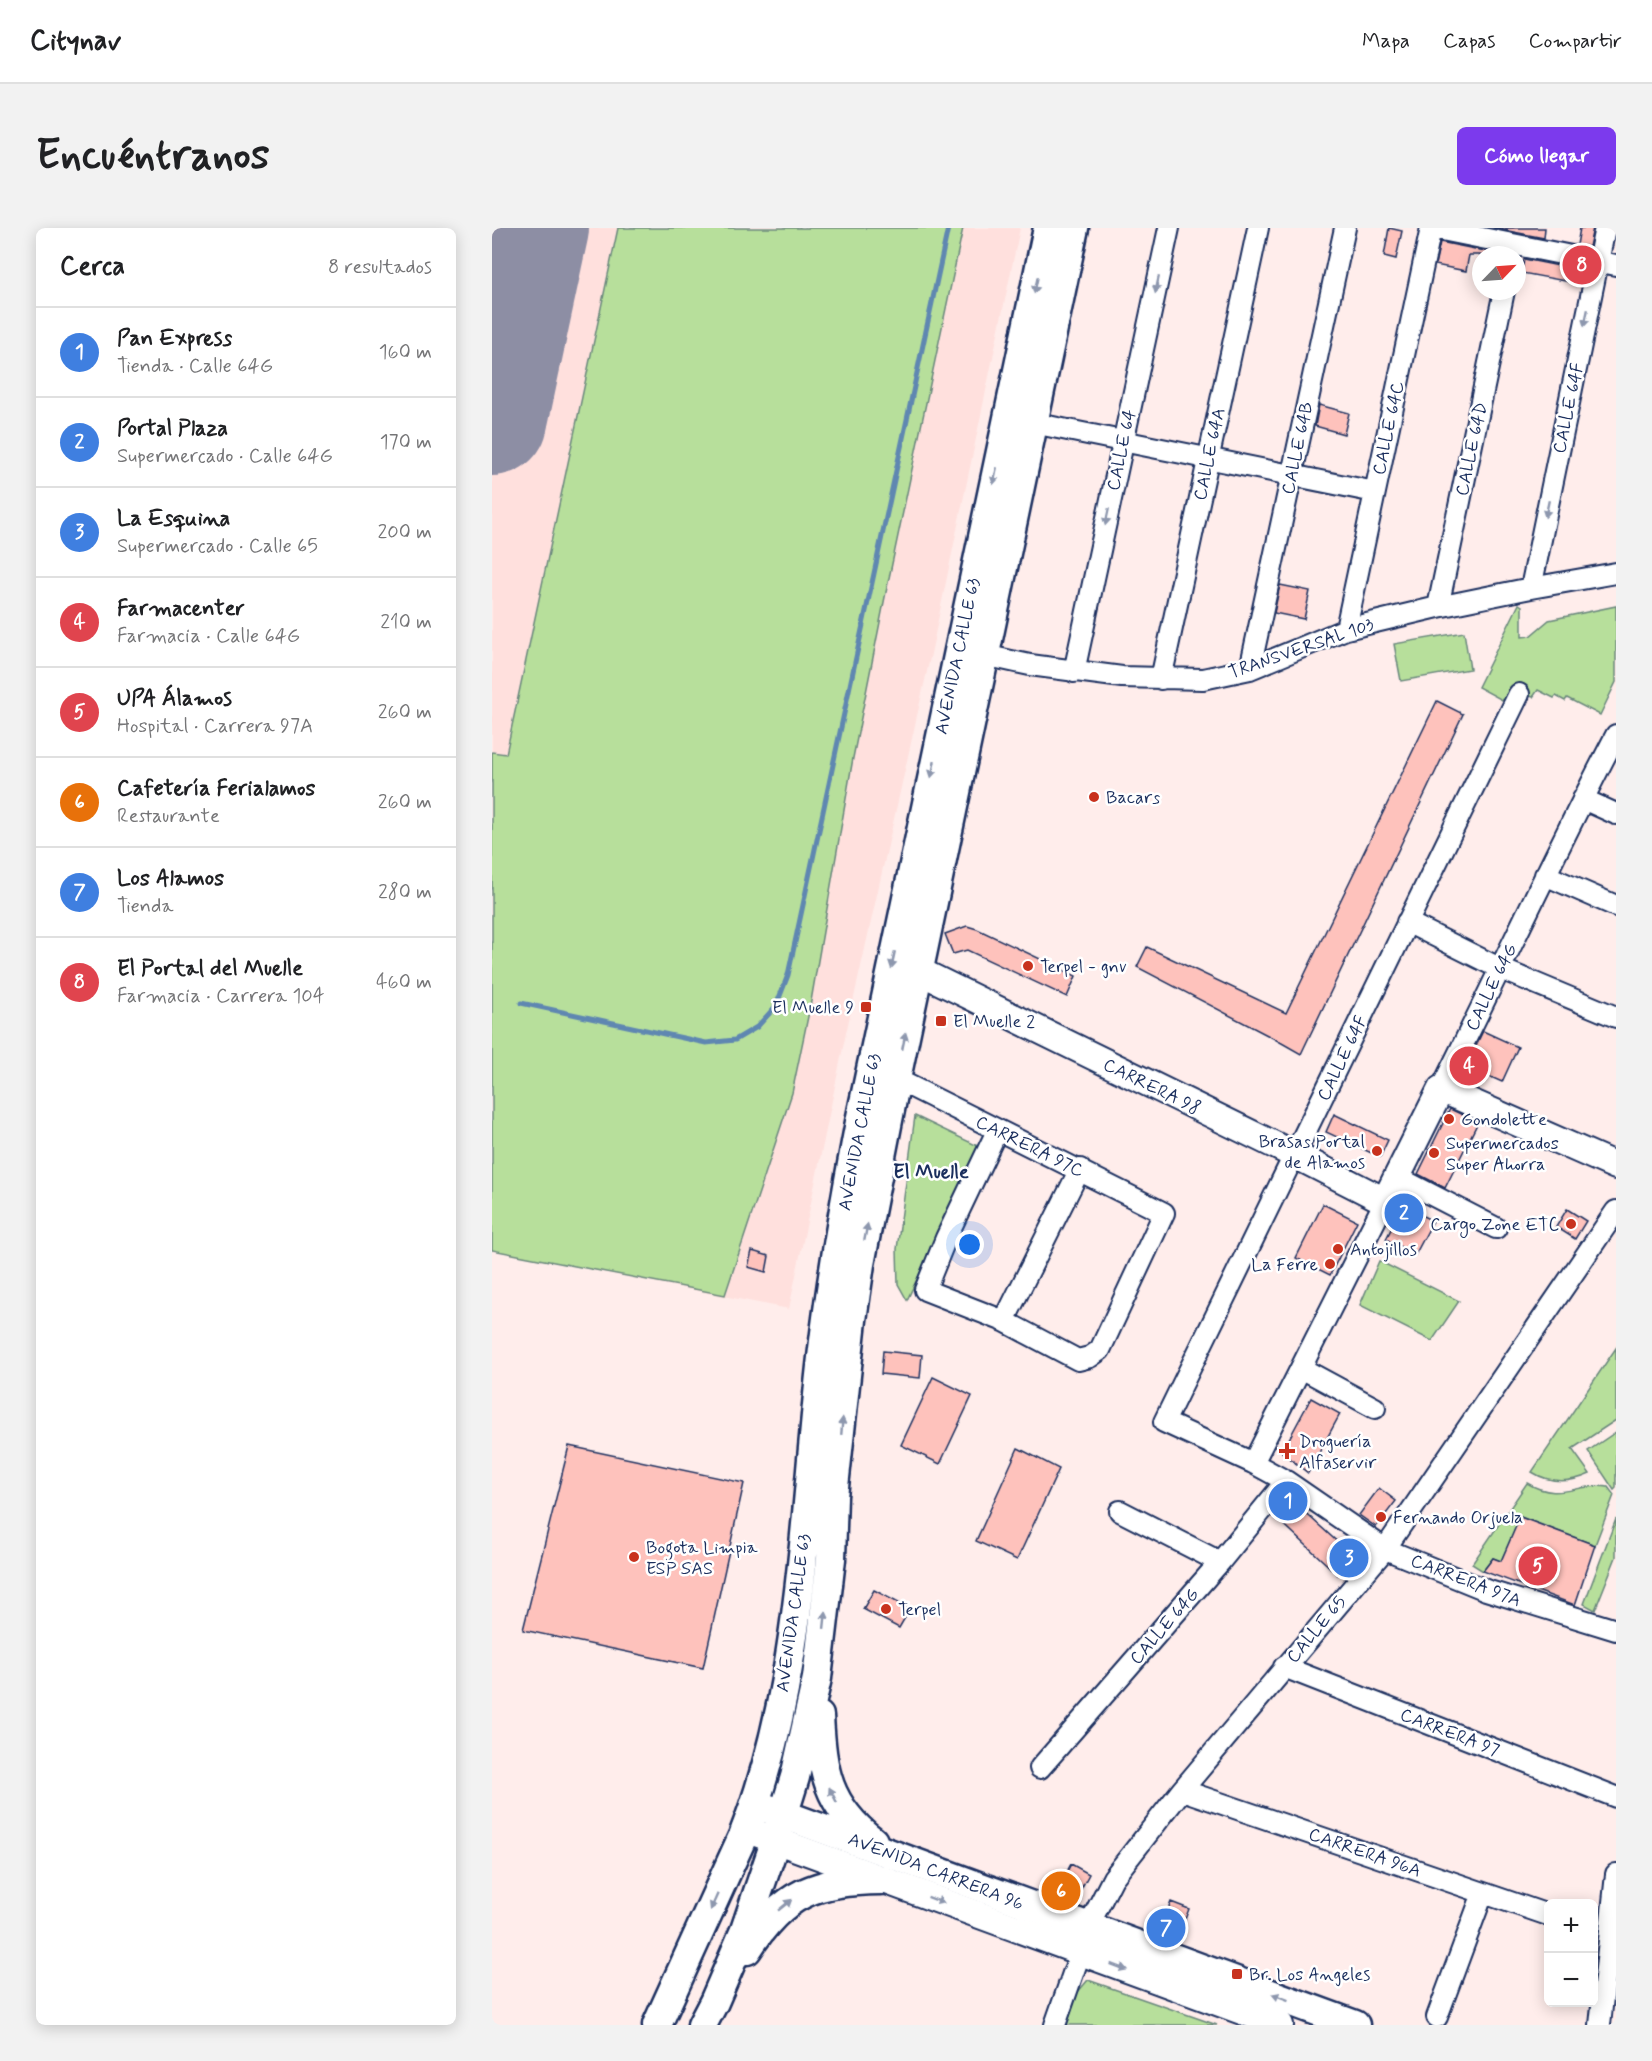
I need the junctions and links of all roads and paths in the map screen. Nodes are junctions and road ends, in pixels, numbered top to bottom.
1 (1048, 228) edge
2 (1074, 228) edge
3 (1169, 228) edge
4 (1258, 228) edge
5 (1345, 228) edge
6 (1431, 228) edge
7 (1605, 228) edge
8 (1515, 242) edge
9 (1607, 263) edge
10 (1502, 300) edge
11 (1033, 423) junction
12 (1123, 441) junction
13 (1209, 458) junction
14 (1292, 475) junction
15 (1375, 492) junction
16 (1616, 573) edge
17 (1531, 588) junction
18 (1438, 607) junction
19 (1346, 628) junction
20 (984, 655) junction
21 (1250, 669) junction
22 (1074, 672) junction
23 (1161, 679) junction
24 (1519, 694) dead end
25 (1616, 735) edge
26 (1583, 799) junction
27 (1616, 814) edge
28 (1545, 875) junction
29 (1616, 906) edge
30 (1407, 922) junction
31 (1501, 969) junction
32 (919, 971) junction
33 (1616, 1017) edge
34 (896, 1078) junction
35 (1441, 1089) junction
36 (997, 1131) junction
37 (1295, 1155) junction
38 (1616, 1166) edge
39 (1080, 1169) junction
40 (1397, 1178) junction
41 (1385, 1201) junction
42 (1616, 1211) edge
43 (1496, 1228) dead end
44 (1004, 1320) junction
45 (1301, 1368) junction
46 (1375, 1408) dead end
47 (1164, 1422) joint
48 (1253, 1463) junction
49 (1286, 1481) junction
50 (1120, 1511) dead end
51 (1385, 1549) junction
52 (1220, 1562) junction
53 (1616, 1630) edge
54 (1284, 1667) junction
55 (817, 1678) junction
56 (1040, 1768) dead end
57 (1182, 1790) junction
58 (1616, 1797) edge
59 (784, 1814) junction
60 (750, 1816) junction
61 (775, 1840) junction
62 (888, 1852) junction
63 (1616, 1874) edge
64 (881, 1880) junction
65 (1484, 1893) junction
66 (1544, 1914) edge
67 (1602, 1933) edge
68 (1085, 1941) junction
69 (708, 2014) edge
70 (1437, 2018) dead end
71 (657, 2025) edge
72 (1055, 2025) edge
73 (1280, 2025) edge
74 (1355, 2025) edge
75 (1599, 2025) edge

1 -> 60 main road, AVENIDA CALLE 63
2 - 11 main road, AVENIDA CALLE 63
3 -> 12 street, CALLE 64
4 - 13 street, CALLE 64A
5 - 14 street, CALLE 64B
6 - 8 street
6 - 15 street, CALLE 64C
7 - 9 street, CALLE 64F
8 - 9 street
9 -> 17 street, CALLE 64F
10 - 18 street, CALLE 64D
11 - 12 street
11 - 20 main road, AVENIDA CALLE 63
12 - 13 street
12 -> 22 street, CALLE 64
13 - 14 street
13 - 23 street, CALLE 64A
14 - 15 street
14 - 21 street, CALLE 64B
15 - 19 street, CALLE 64C
16 - 17 street, TRANSVERSAL 103
17 - 18 street, TRANSVERSAL 103
18 - 19 street, TRANSVERSAL 103
19 - 21 street, TRANSVERSAL 103
20 - 22 street, TRANSVERSAL 103
20 - 32 main road, AVENIDA CALLE 63
21 - 23 street, TRANSVERSAL 103
22 - 23 street, TRANSVERSAL 103
24 - 30 street, CALLE 64F
25 - 26 street, CALLE 64G
26 - 27 street
26 - 28 street, CALLE 64G
28 - 29 street
28 - 31 street, CALLE 64G
30 - 31 street
30 - 37 street, CALLE 64F
31 - 33 street
31 - 35 street, CALLE 64G
34 -> 32 main road, AVENIDA CALLE 63
32 - 37 street, CARRERA 98
34 - 36 street, CARRERA 97C
55 -> 34 main road, AVENIDA CALLE 63
35 - 38 street
35 - 40 street, CALLE 64G
36 - 39 street, CARRERA 97C
36 - 44 street
37 - 41 street, CARRERA 98
37 - 47 street, CALLE 64F
39 - 44 street
39 - 44 street, CARRERA 97C
40 - 41 street, CALLE 64G
40 - 43 street
41 - 45 street, CALLE 64G
42 - 51 street, CALLE 65
45 - 46 street
45 - 48 street, CALLE 64G
47 - 48 street, CARRERA 97A
48 - 49 street, CARRERA 97A
49 - 51 street, CARRERA 97A
49 - 52 street, CALLE 64G
50 - 52 street
51 - 53 street, CARRERA 97A
51 - 54 street, CALLE 65
52 - 56 street, CALLE 64G
54 - 57 street, CALLE 65
54 - 58 street, CARRERA 97
55 - 59 main road, AVENIDA CALLE 63
62 -> 55 main road
57 - 65 street, CARRERA 96A
57 - 68 street, CALLE 65
59 - 60 main road, AVENIDA CARRERA 96
59 - 61 main road, AVENIDA CALLE 63
59 - 62 main road, AVENIDA CARRERA 96
60 - 61 street, AVENIDA CARRERA 96
60 -> 71 main road, AVENIDA CALLE 63
61 - 64 street, AVENIDA CARRERA 96
61 - 69 main road, AVENIDA CALLE 63
62 - 68 main road, AVENIDA CARRERA 96
63 - 67 street
64 -> 68 street, AVENIDA CARRERA 96
69 -> 64 main road
65 - 66 street, CARRERA 96A
65 - 70 street
67 - 75 street
68 - 72 street, CALLE 65
68 -> 73 street, AVENIDA CARRERA 96
74 -> 68 main road, AVENIDA CARRERA 96

